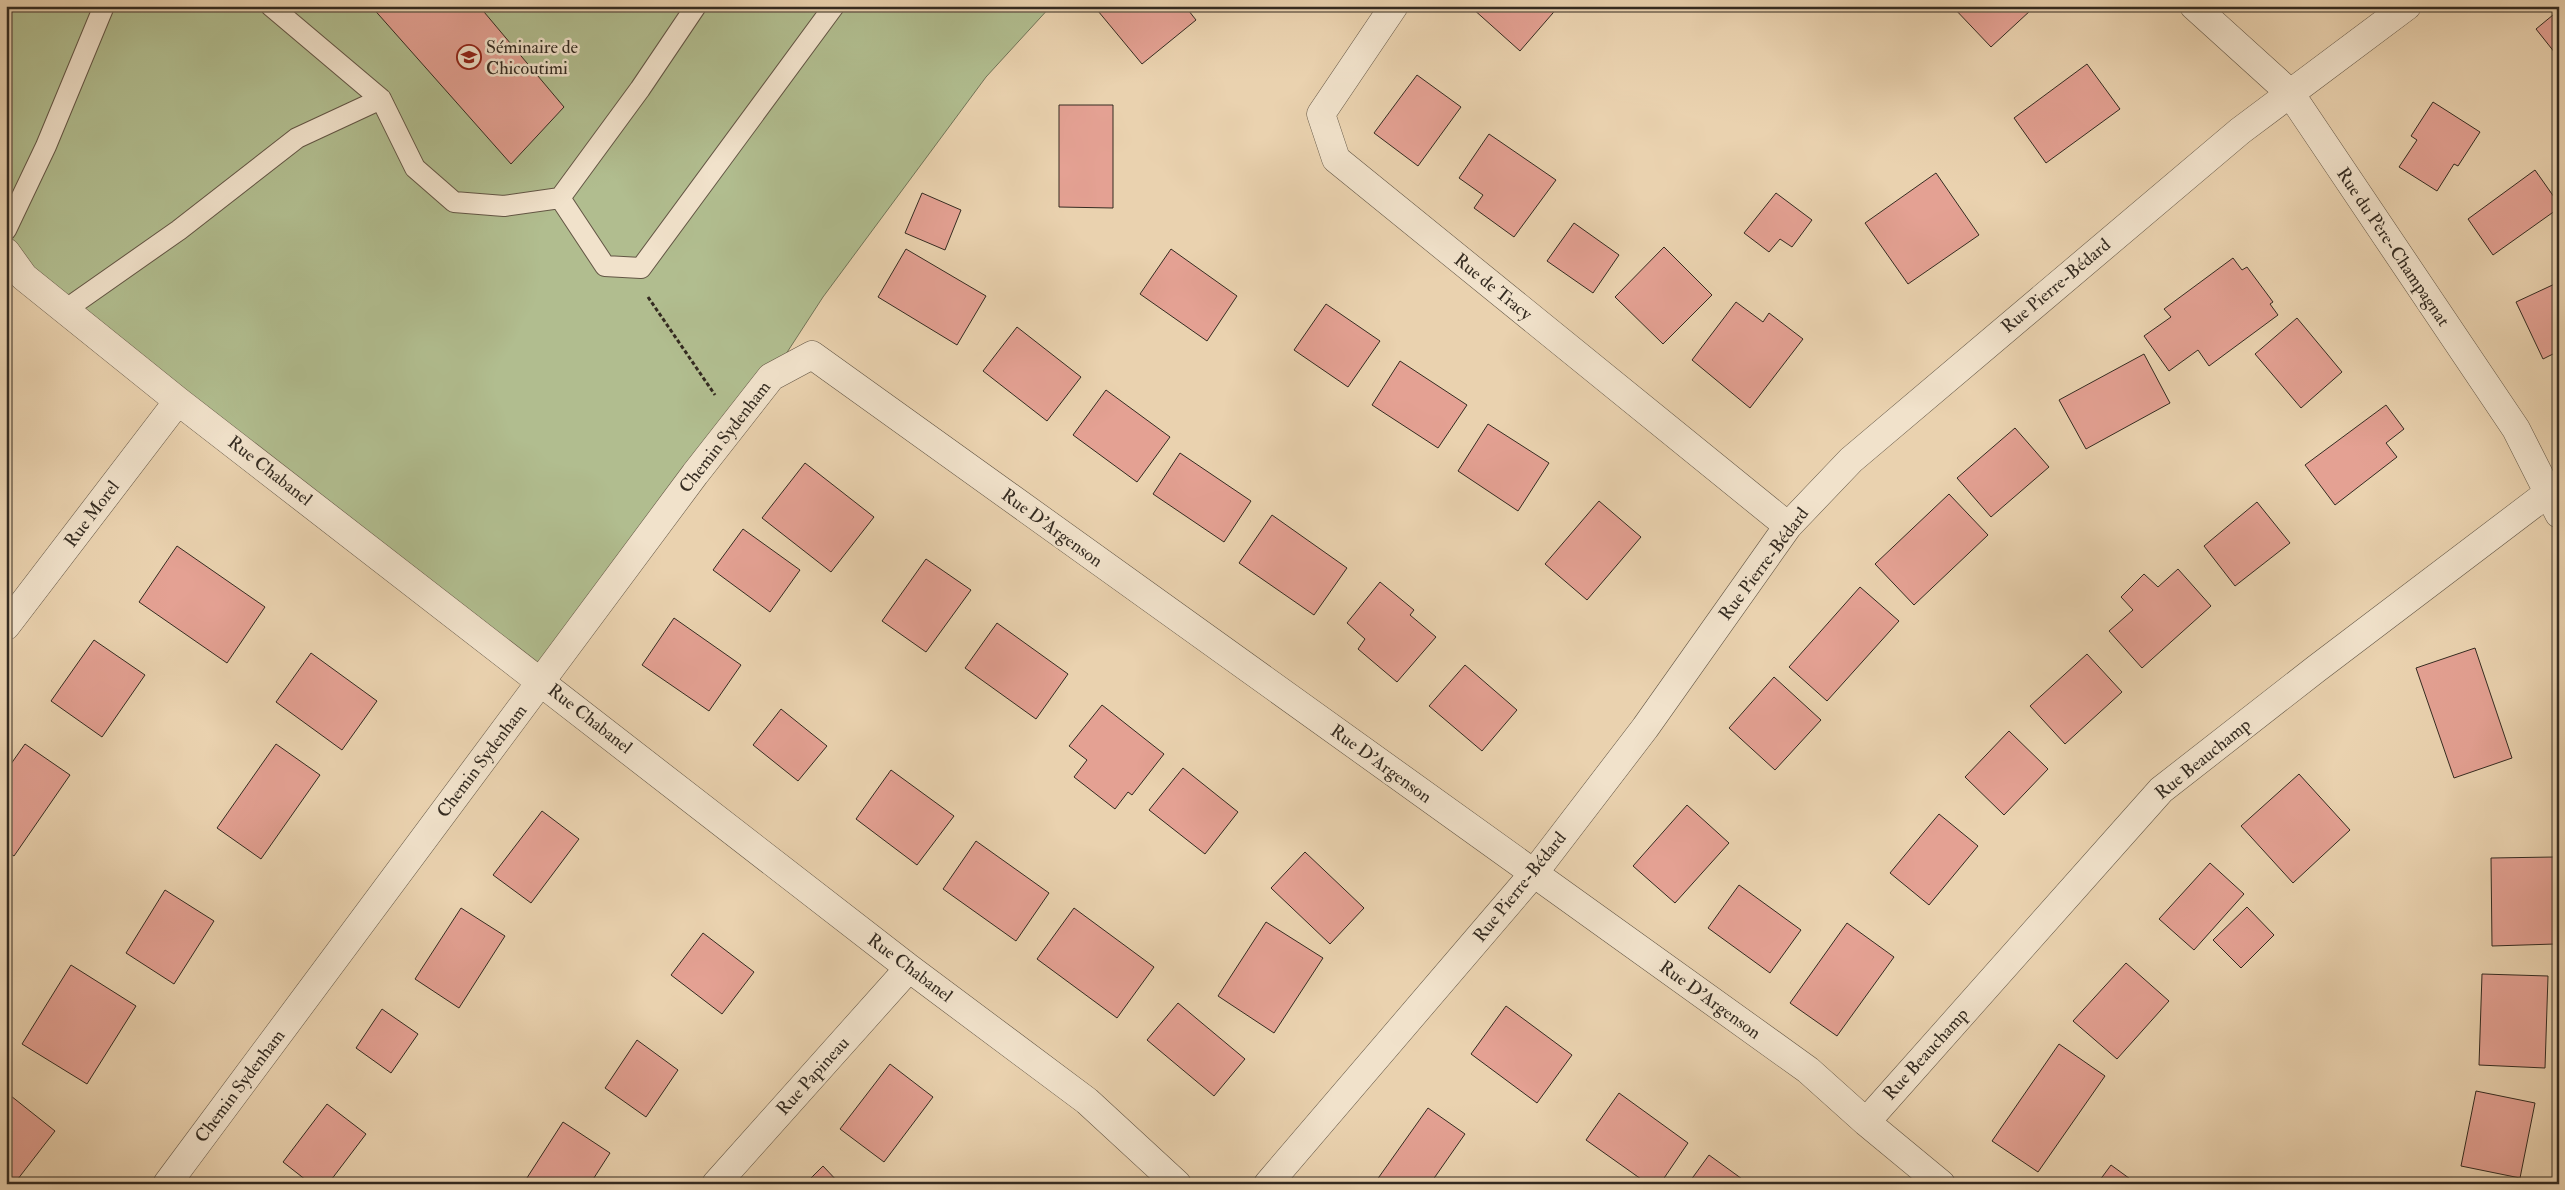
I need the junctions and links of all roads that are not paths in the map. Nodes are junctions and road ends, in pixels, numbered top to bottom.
1 (104, 6) edge
2 (271, 6) edge
3 (696, 6) edge
4 (834, 6) edge
5 (1394, 6) edge
6 (2194, 6) edge
7 (2407, 6) edge
8 (2290, 93) junction
9 (381, 99) junction
10 (560, 198) junction
11 (6, 230) edge
12 (6, 252) edge
13 (65, 310) junction
14 (812, 355) joint
15 (178, 401) junction
16 (2553, 504) edge
17 (1788, 526) junction
18 (6, 626) edge
19 (542, 681) junction
20 (1534, 873) junction
21 (909, 968) junction
22 (1866, 1122) junction
23 (167, 1184) edge
24 (716, 1184) edge
25 (1177, 1184) edge
26 (1268, 1184) edge
27 (1942, 1184) edge

1 - 11 lane
2 - 9 lane
3 - 10 lane
4 - 10 lane
5 - 17 street, Rue de Tracy
6 - 8 street, Rue du Père-Champagnat
7 - 8 street, Rue Pierre-Bédard
8 - 16 street, Rue du Père-Champagnat
8 - 17 street, Rue Pierre-Bédard
9 - 10 lane
9 - 13 lane
12 - 13 street, Rue Chabanel
13 - 15 street, Rue Chabanel
14 - 19 street, Chemin Sydenham
14 - 20 street, Rue D'Argenson
15 - 18 street, Rue Morel
15 - 19 street, Rue Chabanel
16 - 22 street, Rue Beauchamp
17 - 20 street, Rue Pierre-Bédard
19 - 21 street, Rue Chabanel
19 - 23 street, Chemin Sydenham
20 - 22 street, Rue D'Argenson
20 - 26 street, Rue Pierre-Bédard
21 - 24 street, Rue Papineau
21 - 25 street, Rue Chabanel
22 - 27 street, Rue D'Argenson

